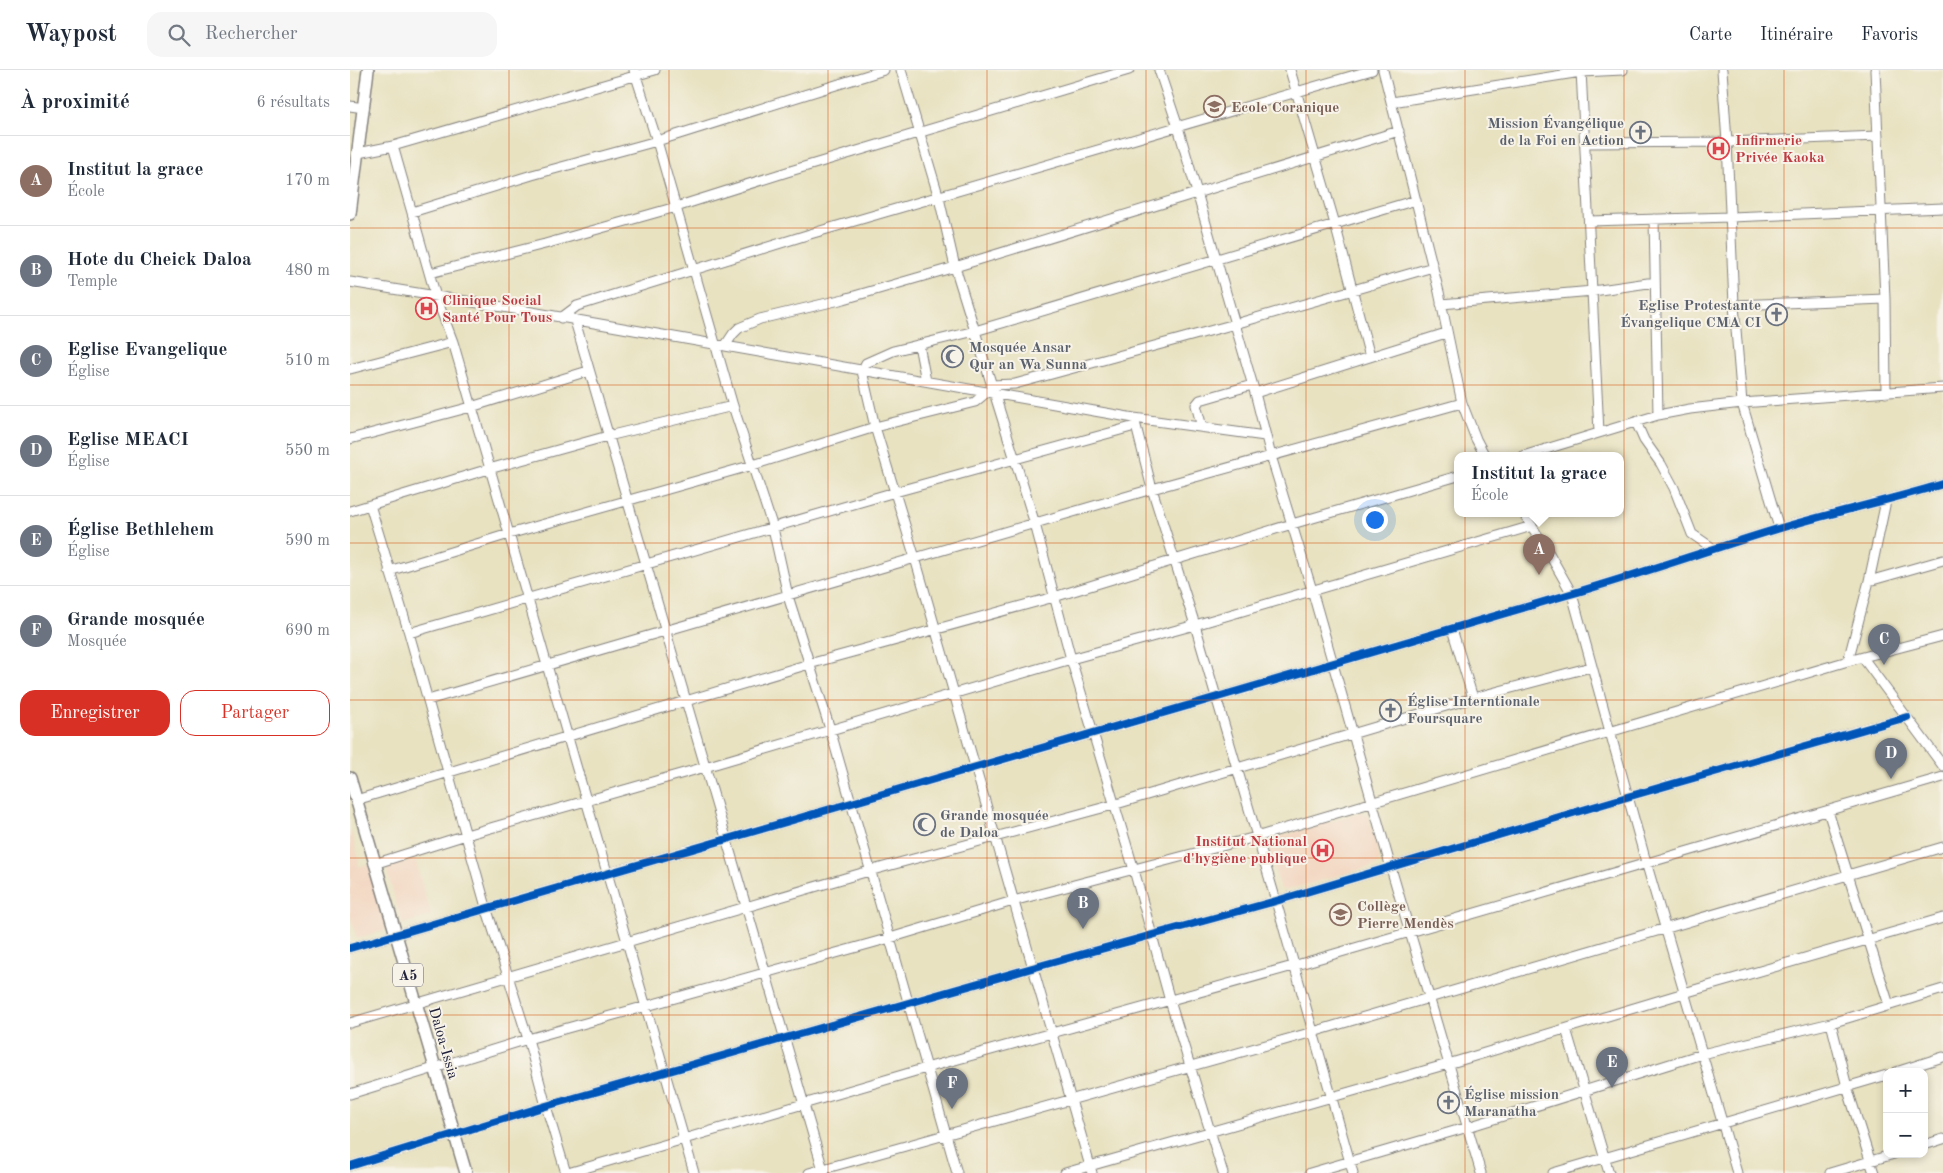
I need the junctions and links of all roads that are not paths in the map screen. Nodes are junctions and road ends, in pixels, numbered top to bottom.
1 (368, 70) edge
2 (655, 70) edge
3 (884, 70) edge
4 (901, 70) edge
5 (1130, 70) edge
6 (1159, 70) edge
7 (1290, 70) edge
8 (1372, 70) edge
9 (1383, 70) edge
10 (1623, 70) edge
11 (1722, 70) edge
12 (1875, 70) edge
13 (1581, 71) edge
14 (634, 73) edge
15 (1296, 92) junction
16 (1392, 102) junction
17 (350, 106) edge
18 (364, 108) junction
19 (1178, 127) junction
20 (1399, 131) junction
21 (920, 133) junction
22 (1878, 136) junction
23 (657, 141) junction
24 (1727, 142) junction
25 (1585, 144) junction
26 (393, 146) junction
27 (358, 153) junction
28 (1315, 157) junction
29 (1197, 193) junction
30 (939, 198) junction
31 (1416, 200) junction
32 (676, 207) junction
33 (1943, 208) edge
34 (1881, 211) junction
35 (412, 212) junction
36 (350, 214) edge
37 (1731, 217) junction
38 (1654, 219) junction
39 (1589, 221) junction
40 (1335, 224) junction
41 (1216, 258) junction
42 (955, 267) junction
43 (1433, 267) junction
44 (694, 269) junction
45 (430, 273) junction
46 (350, 282) edge
47 (1655, 282) junction
48 (1352, 290) junction
49 (1592, 292) junction
50 (436, 297) junction
51 (1885, 299) junction
52 (1441, 304) junction
53 (1734, 305) junction
54 (561, 318) junction
55 (575, 321) junction
56 (1235, 324) junction
57 (975, 332) junction
58 (1446, 332) junction
59 (453, 342) junction
60 (715, 345) junction
61 (919, 345) junction
62 (726, 346) junction
63 (1370, 357) junction
64 (350, 369) edge
65 (588, 370) junction
66 (862, 371) junction
67 (926, 381) junction
68 (1943, 388) edge
69 (1253, 389) junction
70 (990, 390) junction
71 (1886, 393) junction
72 (1462, 404) junction
73 (1742, 404) junction
74 (733, 406) junction
75 (471, 407) junction
76 (1658, 415) junction
77 (1135, 422) junction
78 (1636, 422) junction
79 (875, 427) junction
80 (1202, 427) junction
81 (1599, 432) junction
82 (608, 436) junction
83 (1265, 436) junction
84 (350, 439) edge
85 (1483, 452) edge
86 (1536, 452) edge
87 (1271, 456) junction
88 (1014, 458) junction
89 (753, 465) junction
90 (490, 469) junction
91 (1454, 477) edge
92 (1943, 484) edge
93 (1152, 489) junction
94 (895, 492) junction
95 (627, 500) junction
96 (1886, 501) junction
97 (370, 505) junction
98 (350, 511) edge
99 (1526, 517) edge
100 (1034, 524) junction
101 (1292, 524) junction
102 (1532, 526) junction
103 (774, 528) junction
104 (1779, 528) junction
105 (509, 534) junction
106 (1714, 549) junction
107 (915, 558) junction
108 (1174, 560) junction
109 (1943, 560) edge
110 (646, 565) junction
111 (389, 570) junction
112 (1869, 581) junction
113 (1312, 590) junction
114 (1572, 594) junction
115 (788, 596) junction
116 (1054, 597) junction
117 (528, 599) junction
118 (1195, 626) junction
119 (934, 629) junction
120 (1452, 629) junction
121 (665, 632) junction
122 (409, 633) junction
123 (1943, 636) edge
124 (1862, 658) junction
125 (1071, 659) junction
126 (1848, 661) junction
127 (809, 664) junction
128 (1333, 664) junction
129 (546, 665) junction
130 (1591, 667) junction
131 (953, 695) junction
132 (1216, 698) junction
133 (1473, 698) junction
134 (428, 700) junction
135 (686, 702) junction
136 (1907, 717) junction
137 (830, 729) junction
138 (1609, 732) junction
139 (1353, 733) junction
140 (1093, 734) junction
141 (568, 736) junction
142 (974, 766) junction
143 (1943, 766) edge
144 (705, 768) junction
145 (1237, 769) junction
146 (447, 772) junction
147 (1943, 776) edge
148 (350, 778) edge
149 (1628, 797) junction
150 (356, 800) junction
151 (586, 800) junction
152 (850, 802) junction
153 (1373, 803) junction
154 (1113, 805) junction
155 (1828, 811) junction
156 (466, 835) junction
157 (994, 837) junction
158 (1256, 837) junction
159 (726, 838) junction
160 (1943, 847) edge
161 (1646, 862) junction
162 (374, 864) junction
163 (1391, 868) junction
164 (1134, 870) junction
165 (870, 871) junction
166 (607, 873) junction
167 (1848, 876) junction
168 (1013, 901) junction
169 (1276, 901) junction
170 (486, 907) junction
171 (746, 908) junction
172 (1943, 918) edge
173 (1666, 928) junction
174 (1410, 930) junction
175 (396, 934) junction
176 (1152, 935) junction
177 (890, 938) junction
178 (1868, 940) junction
179 (628, 943) junction
180 (350, 948) edge
181 (1293, 966) junction
182 (1032, 968) junction
183 (764, 972) junction
184 (509, 976) junction
185 (1943, 989) edge
186 (1684, 993) junction
187 (1430, 998) junction
188 (1170, 1001) junction
189 (907, 1003) junction
190 (417, 1004) junction
191 (1889, 1005) junction
192 (646, 1006) junction
193 (350, 1023) edge
194 (1831, 1023) junction
195 (1566, 1029) junction
196 (1313, 1032) junction
197 (1052, 1034) junction
198 (528, 1039) junction
199 (784, 1039) junction
200 (1702, 1054) junction
201 (1943, 1058) edge
202 (1448, 1064) junction
203 (1190, 1066) junction
204 (926, 1068) junction
205 (1909, 1068) edge
206 (435, 1069) junction
207 (666, 1072) junction
208 (1883, 1076) edge
209 (1848, 1087) junction
210 (1585, 1091) junction
211 (350, 1094) edge
212 (1331, 1098) junction
213 (1070, 1099) junction
214 (804, 1105) junction
215 (546, 1106) junction
216 (1723, 1123) junction
217 (1468, 1127) junction
218 (1210, 1133) junction
219 (455, 1134) junction
220 (946, 1134) junction
221 (684, 1139) junction
222 (1943, 1139) edge
223 (1928, 1144) edge
224 (1883, 1157) edge
225 (1604, 1159) junction
226 (1350, 1161) junction
227 (1870, 1161) junction
228 (350, 1166) edge
229 (1091, 1170) edge
230 (823, 1171) edge
231 (466, 1173) edge
232 (567, 1173) edge
233 (694, 1173) edge
234 (809, 1173) edge
235 (957, 1173) edge
236 (1065, 1173) edge
237 (1223, 1173) edge
238 (1310, 1173) edge
239 (1353, 1173) edge
240 (1481, 1173) edge
241 (1553, 1173) edge
242 (1609, 1173) edge
243 (1737, 1173) edge
244 (1830, 1173) edge
245 (1874, 1173) edge

1 - 18 main road
2 - 14 street
3 - 23 street
4 - 21 street
5 - 21 street
6 - 19 street
7 - 15 street
8 - 15 street
9 - 16 street
10 - 13 street
11 - 24 street
12 - 22 street
13 - 16 street
13 - 25 street
14 - 23 street
14 - 26 street
15 - 19 street
15 - 28 street
16 - 20 street
17 - 18 street
18 - 27 main road
19 - 29 street
19 - 30 street
20 - 28 street
20 - 31 street
21 - 30 street
21 - 32 street
22 - 24 street
22 - 34 street
23 - 32 street
23 - 35 street
24 - 25 street
24 - 37 street
25 - 39 street
26 - 27 street
26 - 35 street
27 - 36 main road
28 - 29 street
28 - 40 street
29 - 41 street
29 - 42 street
30 - 42 street
30 - 44 street
31 - 40 street
31 - 43 street
32 - 44 street
32 - 45 street
33 - 34 street
34 - 37 street
34 - 51 street
35 - 45 street
37 - 38 street
37 - 53 street
38 - 39 street
38 - 47 street
39 - 49 street
40 - 41 street
40 - 48 street
41 - 56 street
41 - 57 street
42 - 57 street
42 - 62 street
43 - 48 street
43 - 52 street
44 - 54 street
44 - 60 street
45 - 50 street
46 - 50 street
47 - 49 street
47 - 76 street
48 - 56 street
48 - 63 street
49 - 52 street
49 - 81 street
50 - 54 street
50 - 59 street
51 - 53 street
51 - 71 street
52 - 58 street
53 - 73 street
54 - 55 street
55 - 60 street
55 - 65 street
56 - 69 street
56 - 70 street
57 - 61 street
57 - 70 street
58 - 63 street
58 - 72 street
59 - 64 street
59 - 75 street
60 - 62 street
60 - 74 street
61 - 66 street
61 - 67 street
62 - 66 street
63 - 69 street
65 - 75 street
65 - 82 street
66 - 67 street
66 - 79 street
67 - 70 street
68 - 71 street
69 - 80 street
69 - 83 street
70 - 77 street
70 - 79 street
70 - 88 street
71 - 73 street
72 - 85 street
72 - 87 street
73 - 76 street
73 - 104 street
74 - 82 street
74 - 89 street
75 - 84 street
75 - 90 street
76 - 78 street
77 - 80 street
77 - 88 street
77 - 93 street
78 - 81 street
78 - 106 street
79 - 89 street
79 - 94 street
80 - 83 street
81 - 86 street
82 - 90 street
82 - 95 street
83 - 87 street
87 - 93 street
87 - 101 street
88 - 94 street
88 - 100 street
89 - 95 street
89 - 103 street
90 - 97 street
90 - 105 street
91 - 101 street
92 - 96 street
93 - 100 street
93 - 108 street
94 - 103 street
94 - 107 street
95 - 105 street
95 - 110 street
96 - 104 street
96 - 112 street
97 - 98 street
97 - 111 street
99 - 102 street
100 - 107 street
100 - 116 street
101 - 108 street
101 - 113 street
102 - 113 street
102 - 114 street
103 - 110 street
103 - 115 street
104 - 106 street
105 - 111 street
105 - 117 street
106 - 114 street
107 - 115 street
107 - 119 street
108 - 116 street
108 - 118 street
109 - 112 street
110 - 117 street
110 - 121 street
111 - 122 street
112 - 126 street
113 - 118 street
113 - 128 street
114 - 120 street
114 - 130 street
115 - 121 street
115 - 127 street
116 - 119 street
116 - 125 street
117 - 122 street
117 - 129 street
118 - 125 street
118 - 132 street
119 - 127 street
119 - 131 street
120 - 128 street
120 - 133 street
121 - 129 street
121 - 135 street
122 - 134 street
123 - 124 street
124 - 126 street
124 - 136 street
125 - 131 street
125 - 140 street
126 - 138 street
127 - 135 street
127 - 137 street
128 - 132 street
128 - 139 street
129 - 134 street
129 - 141 street
130 - 133 street
130 - 138 street
131 - 137 street
131 - 142 street
132 - 140 street
132 - 145 street
133 - 139 street
134 - 146 street
135 - 141 street
135 - 144 street
136 - 143 street
136 - 149 street
137 - 144 street
137 - 152 street
138 - 149 street
138 - 153 street
139 - 145 street
139 - 153 street
140 - 142 street
140 - 154 street
141 - 146 street
141 - 151 street
142 - 152 street
142 - 157 street
144 - 151 street
144 - 159 street
145 - 154 street
145 - 158 street
146 - 150 street
146 - 156 street
147 - 155 street
148 - 150 main road, Daloa-Issia / A5
149 - 161 street
149 - 163 street
150 - 162 main road, Daloa-Issia / A5
151 - 156 street
151 - 166 street
152 - 159 street
152 - 165 street
153 - 158 street
153 - 163 street
154 - 157 street
154 - 164 street
155 - 161 street
155 - 167 street
156 - 162 street
156 - 170 street
157 - 165 street
157 - 168 street
158 - 164 street
158 - 169 street
159 - 166 street
159 - 171 street
160 - 167 street
161 - 173 street
161 - 174 street
162 - 175 main road, Daloa-Issia / A5
163 - 169 street
163 - 174 street
164 - 168 street
164 - 176 street
165 - 171 street
165 - 177 street
166 - 170 street
166 - 179 street
167 - 173 street
167 - 178 street
168 - 177 street
168 - 182 street
169 - 176 street
169 - 181 street
170 - 175 street
170 - 184 street
171 - 179 street
171 - 183 street
172 - 178 street
173 - 186 street
173 - 187 street
174 - 181 street
174 - 187 street
175 - 180 street
175 - 190 main road, Daloa-Issia / A5
176 - 182 street
176 - 188 street
177 - 183 street
177 - 189 street
178 - 186 street
178 - 191 street
179 - 184 street
179 - 192 street
181 - 188 street
181 - 196 street
182 - 189 street
182 - 197 street
183 - 192 street
183 - 199 street
184 - 190 street
184 - 198 street
185 - 191 street
186 - 195 street
186 - 200 street
187 - 196 street
187 - 202 street
188 - 197 street
188 - 203 street
189 - 199 street
189 - 204 street
190 - 193 street
190 - 206 main road, Daloa-Issia / A5
191 - 194 street
192 - 198 street
192 - 207 street
194 - 200 street
194 - 209 street
195 - 202 street
195 - 210 street
196 - 203 street
196 - 212 street
197 - 204 street
197 - 213 street
198 - 206 street
198 - 215 street
199 - 207 street
199 - 214 street
200 - 210 street
200 - 216 street
201 - 205 street
202 - 212 street
202 - 217 street
203 - 213 street
203 - 218 street
204 - 214 street
204 - 220 street
206 - 211 street
206 - 219 main road, Daloa-Issia / A5
207 - 215 street
207 - 221 street
208 - 209 street
209 - 216 street
209 - 227 street
210 - 217 street
210 - 225 street
212 - 218 street
212 - 226 street
213 - 220 street
213 - 229 street
214 - 221 street
214 - 230 street
215 - 219 street
215 - 232 street
216 - 225 street
216 - 243 street
217 - 226 street
217 - 240 street
218 - 229 street
218 - 237 street
219 - 228 street
219 - 231 main road, Daloa-Issia / A5
220 - 230 street
220 - 235 street
221 - 232 street
221 - 233 street
222 - 223 street
224 - 227 street
225 - 241 street
225 - 242 street
226 - 238 street
226 - 239 street
227 - 244 street
227 - 245 street
229 - 236 street
230 - 234 street

